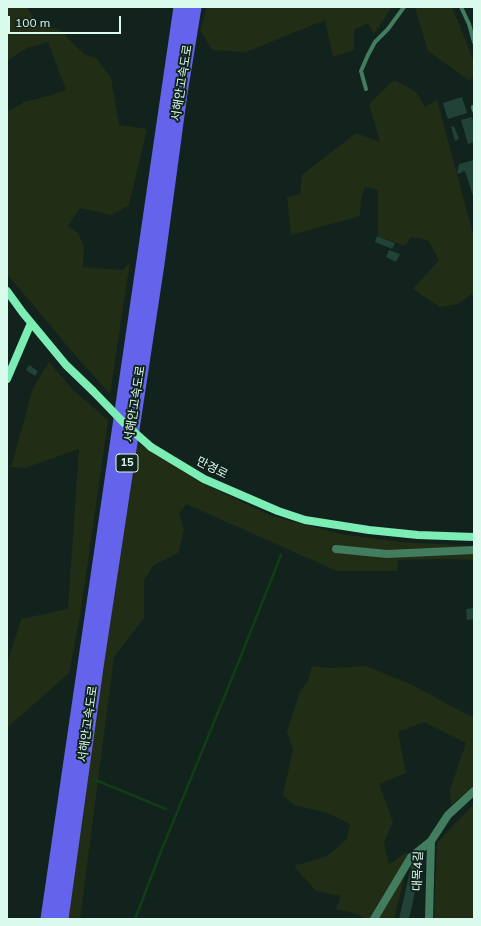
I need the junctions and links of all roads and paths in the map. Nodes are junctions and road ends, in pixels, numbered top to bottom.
1 (181, 7) edge
2 (194, 7) edge
3 (198, 7) edge
4 (404, 7) edge
5 (461, 7) edge
6 (190, 34) junction
7 (474, 42) edge
8 (366, 88) dead end
9 (474, 107) edge
10 (474, 111) edge
11 (7, 291) edge
12 (31, 323) junction
13 (7, 379) edge
14 (474, 537) edge
15 (336, 549) dead end
16 (474, 550) edge
17 (474, 792) edge
18 (431, 840) junction
19 (48, 919) edge
20 (61, 919) edge
21 (374, 919) edge
22 (429, 919) edge

1 - 19 highway, 서해안고속도로 / 15
2 - 6 highway, 서해안고속도로 / 15
3 - 6 highway
4 - 8 lane
5 - 7 lane
6 - 20 highway, 서해안고속도로 / 15
9 - 10 lane
11 - 12 street, 만경로
12 - 13 street
12 - 14 street, 만경로, bridge
15 - 16 street
17 - 18 street, 대목4길
18 - 21 street
18 - 22 street, 대목4길

